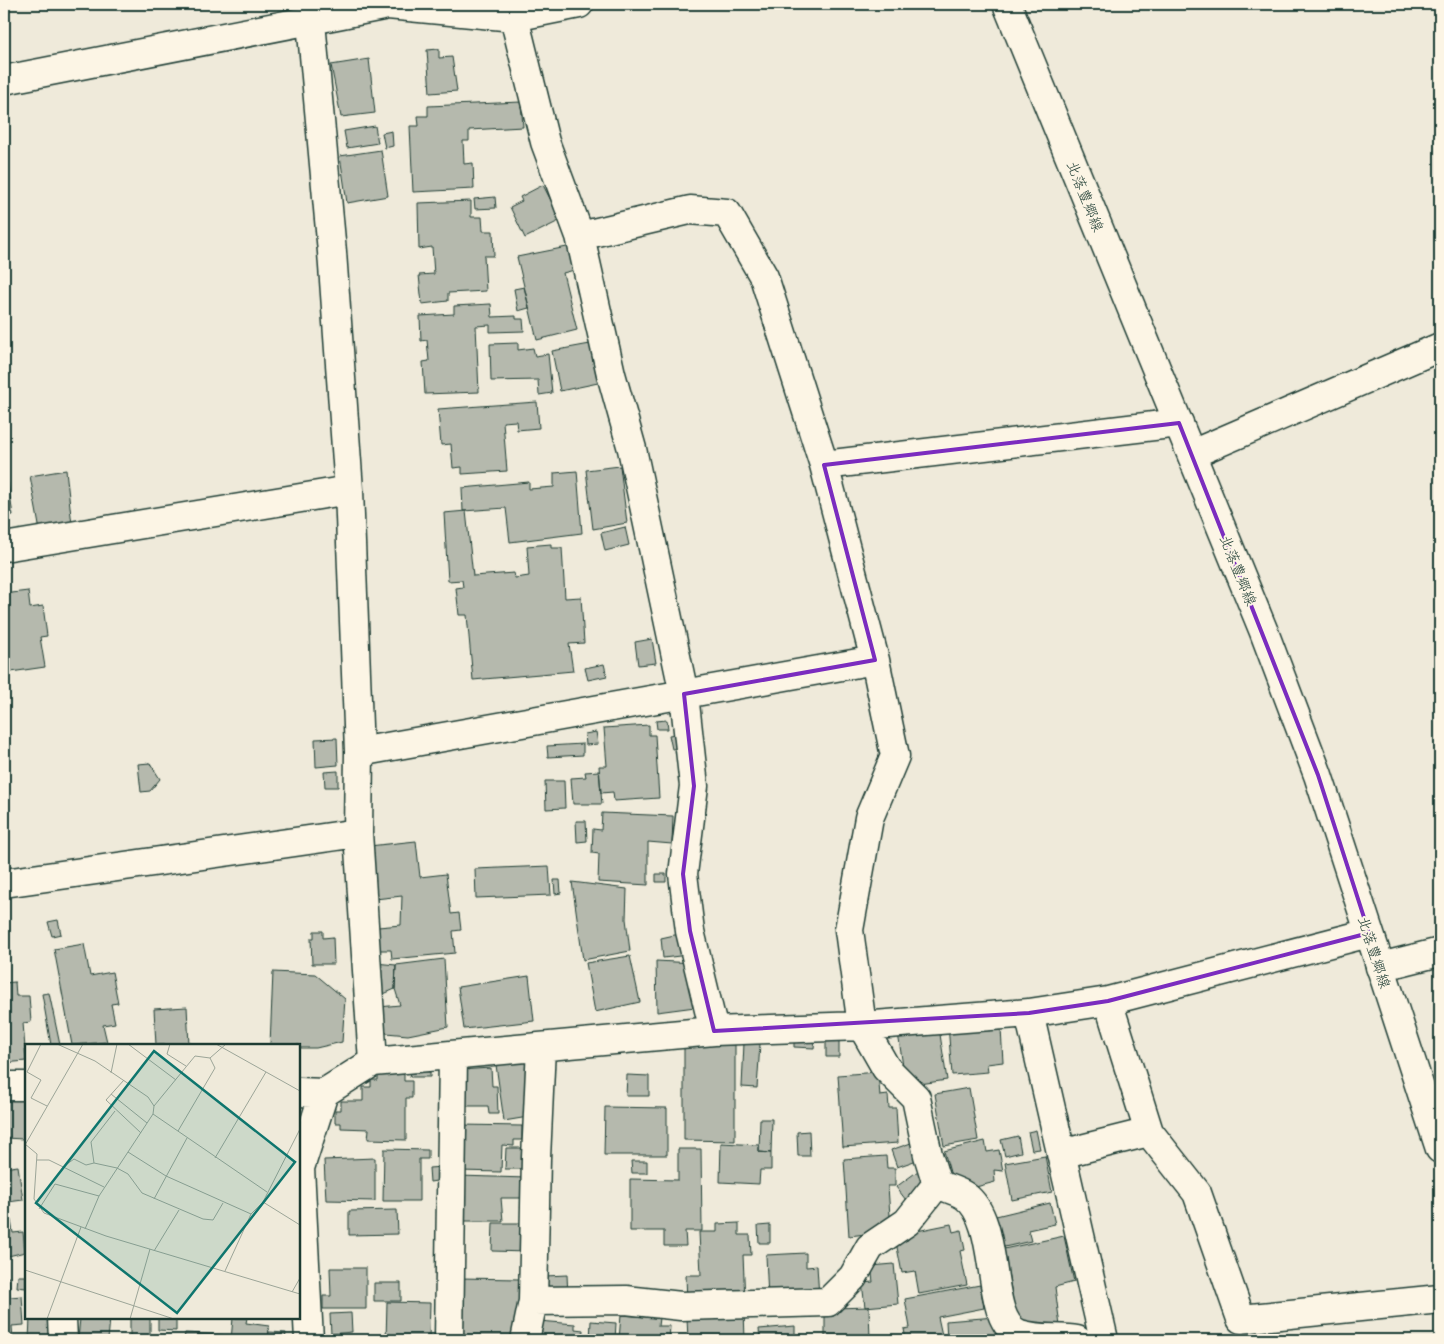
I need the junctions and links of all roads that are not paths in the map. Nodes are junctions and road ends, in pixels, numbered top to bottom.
1 (388, 4) edge
2 (579, 4) edge
3 (1007, 4) edge
4 (514, 17) junction
5 (311, 22) junction
6 (4, 80) edge
7 (580, 236) junction
8 (1440, 347) edge
9 (1179, 422) junction
10 (1192, 454) junction
11 (824, 466) junction
12 (349, 490) junction
13 (4, 547) edge
14 (875, 660) junction
15 (684, 694) junction
16 (359, 752) junction
17 (358, 833) junction
18 (4, 883) edge
19 (1369, 933) junction
20 (1440, 952) edge
21 (1380, 967) junction
22 (1108, 1001) junction
23 (1030, 1013) junction
24 (862, 1026) junction
25 (714, 1031) junction
26 (541, 1047) junction
27 (453, 1056) junction
28 (373, 1062) junction
29 (4, 1086) edge
30 (25, 1086) edge
31 (311, 1092) edge
32 (1149, 1132) junction
33 (1440, 1149) edge
34 (1061, 1154) junction
35 (937, 1184) junction
36 (1440, 1298) edge
37 (533, 1301) junction
38 (62, 1319) edge
39 (63, 1340) edge
40 (309, 1340) edge
41 (449, 1340) edge
42 (525, 1340) edge
43 (1078, 1340) edge
44 (1104, 1340) edge

1 - 4 street
1 - 5 street
2 - 4 street
3 - 9 street, 北落豊郷線
4 - 7 street
5 - 6 street
5 - 12 street
7 - 11 street
7 - 15 street
8 - 10 street
9 - 10 street, 北落豊郷線
9 - 11 street
10 - 19 street, 北落豊郷線
11 - 14 street
12 - 13 street
12 - 16 street
14 - 15 street
14 - 24 street
15 - 16 street
15 - 25 street
16 - 17 street
17 - 18 street
17 - 28 street
19 - 21 street, 北落豊郷線
19 - 22 street
20 - 21 street
21 - 33 street, 北落豊郷線
22 - 23 street
22 - 32 street
23 - 24 street
23 - 34 street
24 - 25 street
24 - 35 street
25 - 26 street
26 - 27 street
26 - 37 street
27 - 28 street
27 - 41 street
28 - 31 street
29 - 30 street
31 - 40 street
32 - 34 street
32 - 36 street
34 - 44 street
35 - 37 street
35 - 43 street
37 - 42 street
38 - 39 street

